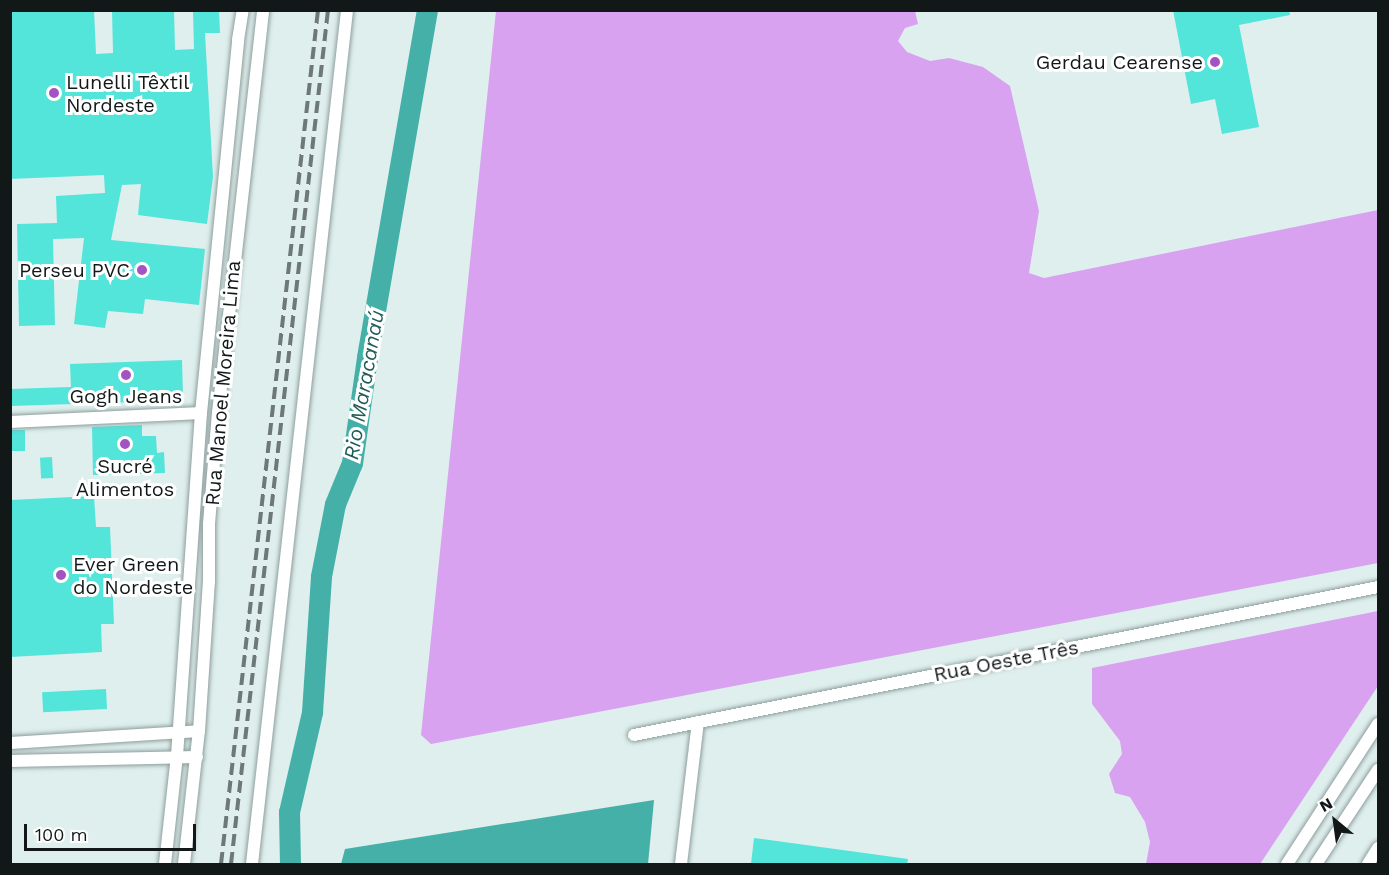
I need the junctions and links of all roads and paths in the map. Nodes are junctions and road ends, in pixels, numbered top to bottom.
1 (243, 10) edge
2 (262, 10) edge
3 (347, 10) edge
4 (238, 40) junction
5 (258, 41) junction
6 (201, 413) junction
7 (10, 422) edge
8 (1378, 587) edge
9 (698, 722) junction
10 (1378, 724) edge
11 (199, 731) junction
12 (179, 732) junction
13 (634, 735) dead end
14 (28, 742) junction
15 (10, 743) edge
16 (177, 756) junction
17 (196, 757) junction
18 (27, 760) junction
19 (10, 761) edge
20 (1378, 770) edge
21 (1378, 848) edge
22 (165, 864) edge
23 (184, 864) edge
24 (252, 864) edge
25 (681, 864) edge
26 (1287, 864) edge
27 (1316, 864) edge
28 (1368, 864) edge

1 - 4 street, Rua Manoel Moreira Lima
2 - 5 street, Rua Manoel Moreira Lima
3 - 24 street
4 - 5 street
4 - 6 street, Rua Manoel Moreira Lima
5 - 11 street, Rua Manoel Moreira Lima
6 - 7 street
6 - 12 street, Rua Manoel Moreira Lima
8 - 9 street, Rua Oeste Três
9 - 13 street, Rua Oeste Três
9 - 25 street
10 - 26 street
11 - 12 street
11 - 17 street, Rua Manoel Moreira Lima
12 - 14 street
12 - 16 street, Rua Manoel Moreira Lima
14 - 15 street
14 - 18 street
16 - 17 street
16 - 18 street
16 - 22 street, Rua Manoel Moreira Lima
17 - 23 street, Rua Manoel Moreira Lima
18 - 19 street
20 - 27 street
21 - 28 street

